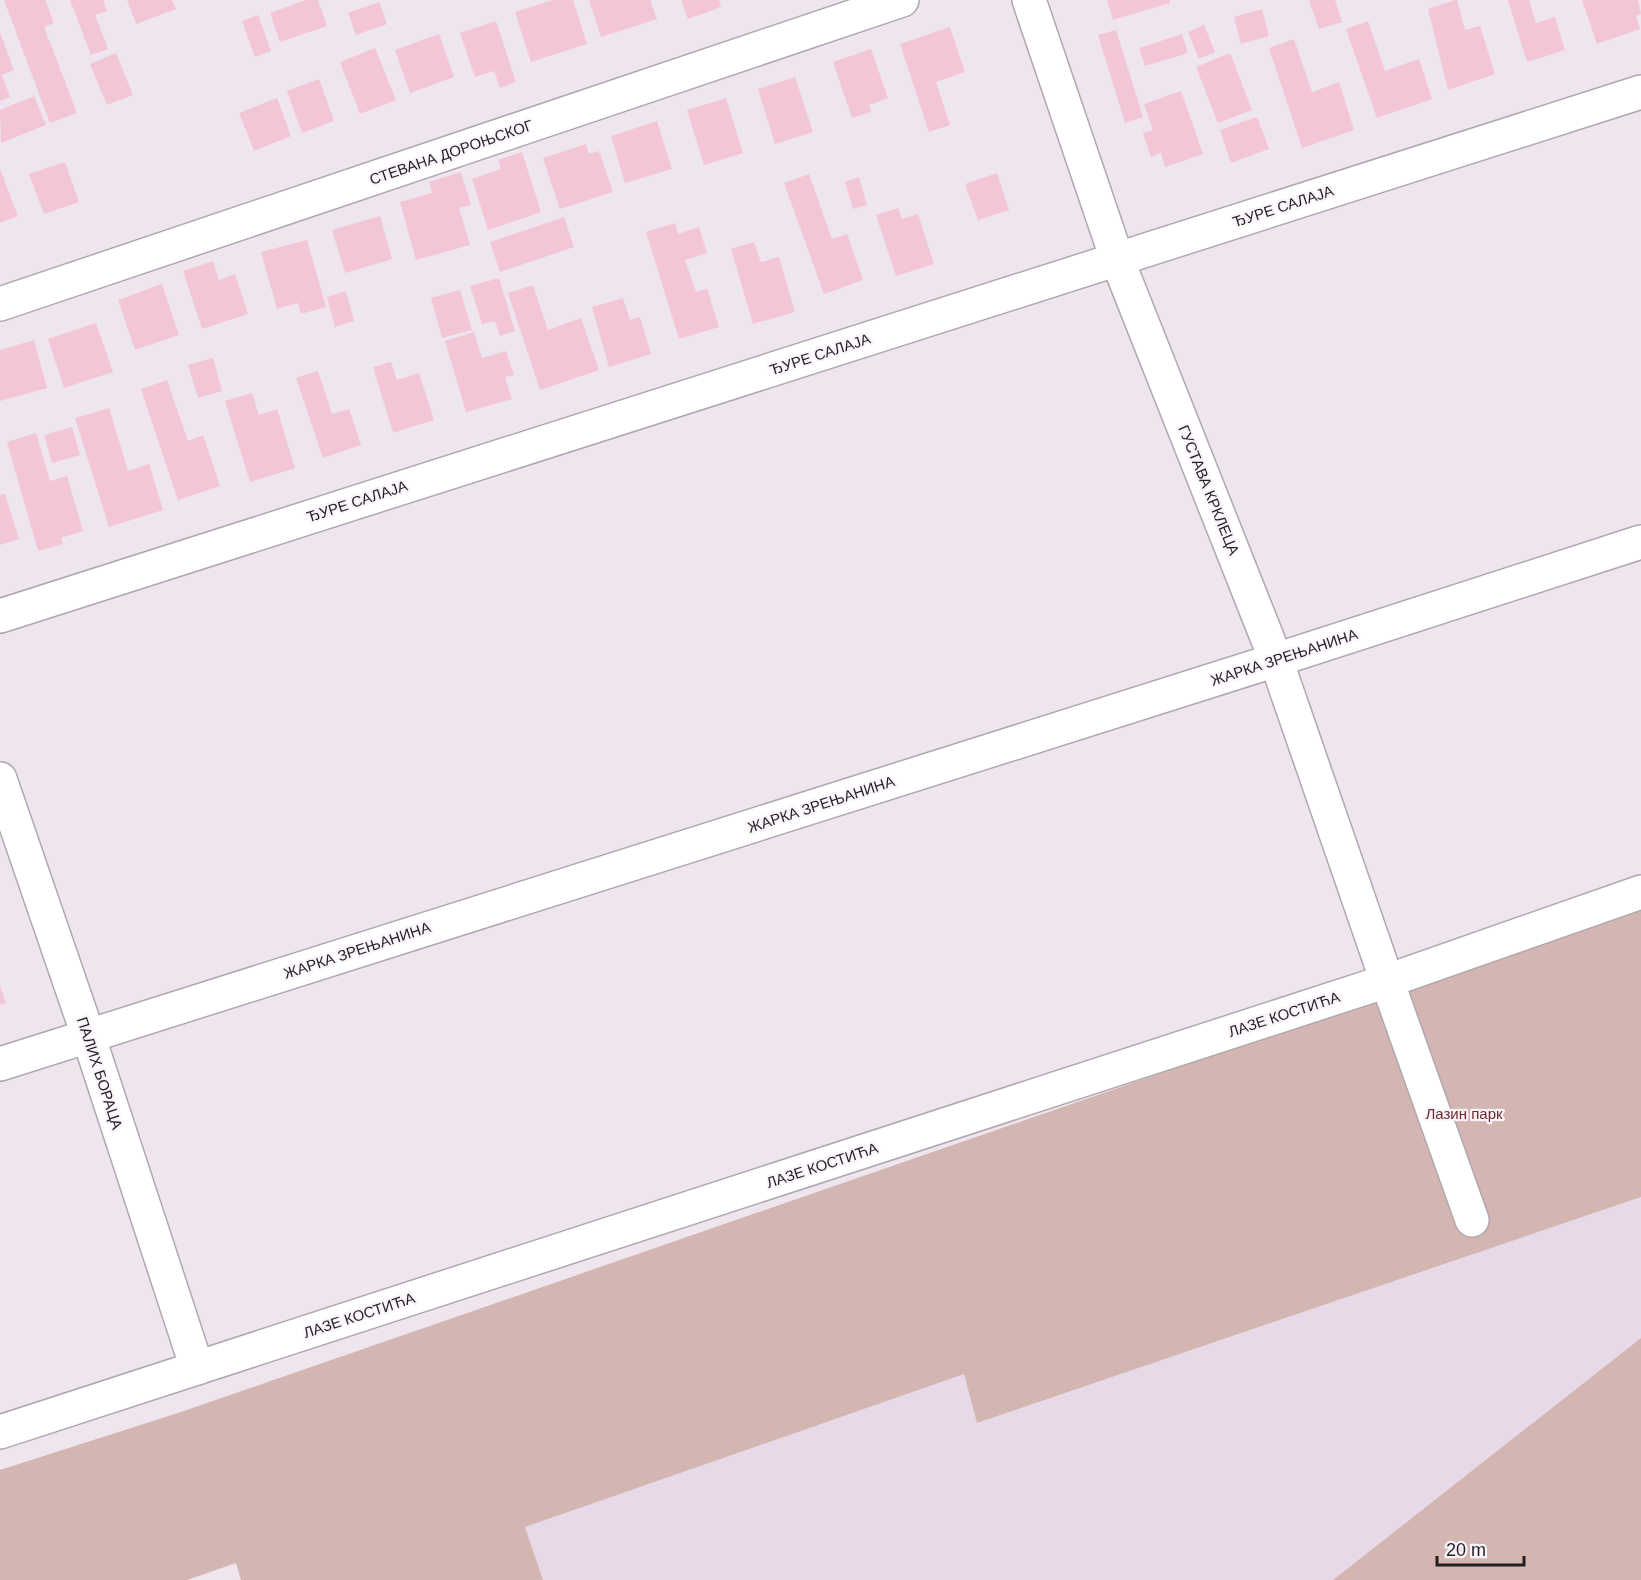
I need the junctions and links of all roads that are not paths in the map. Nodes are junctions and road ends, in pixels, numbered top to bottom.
1 (902, 0) edge
2 (1029, 0) edge
3 (1641, 92) edge
4 (1117, 259) junction
5 (0, 304) edge
6 (1641, 542) edge
7 (0, 616) edge
8 (1276, 660) junction
9 (0, 779) edge
10 (1641, 892) edge
11 (1387, 981) junction
12 (88, 1035) junction
13 (0, 1064) edge
14 (1472, 1220) dead end
15 (197, 1368) junction
16 (0, 1432) edge

1 - 5 street, СТЕВАНА ДОРОЊСКОГ
2 - 4 street, ГУСТАВА КРКЛЕЦА
3 - 4 street, ЂУРЕ САЛАЈА
4 - 7 street, ЂУРЕ САЛАЈА
4 - 8 street, ГУСТАВА КРКЛЕЦА
6 - 8 street, ЖАРКА ЗРЕЊАНИНА
8 - 11 street, ГУСТАВА КРКЛЕЦА
8 - 12 street, ЖАРКА ЗРЕЊАНИНА
9 - 12 street, ПАЛИХ БОРАЦА
10 - 11 street, ЛАЗЕ КОСТИЋА
11 - 14 street, ГУСТАВА КРКЛЕЦА
11 - 15 street, ЛАЗЕ КОСТИЋА
12 - 13 street, ЖАРКА ЗРЕЊАНИНА
12 - 15 street, ПАЛИХ БОРАЦА
15 - 16 street, ЛАЗЕ КОСТИЋА

